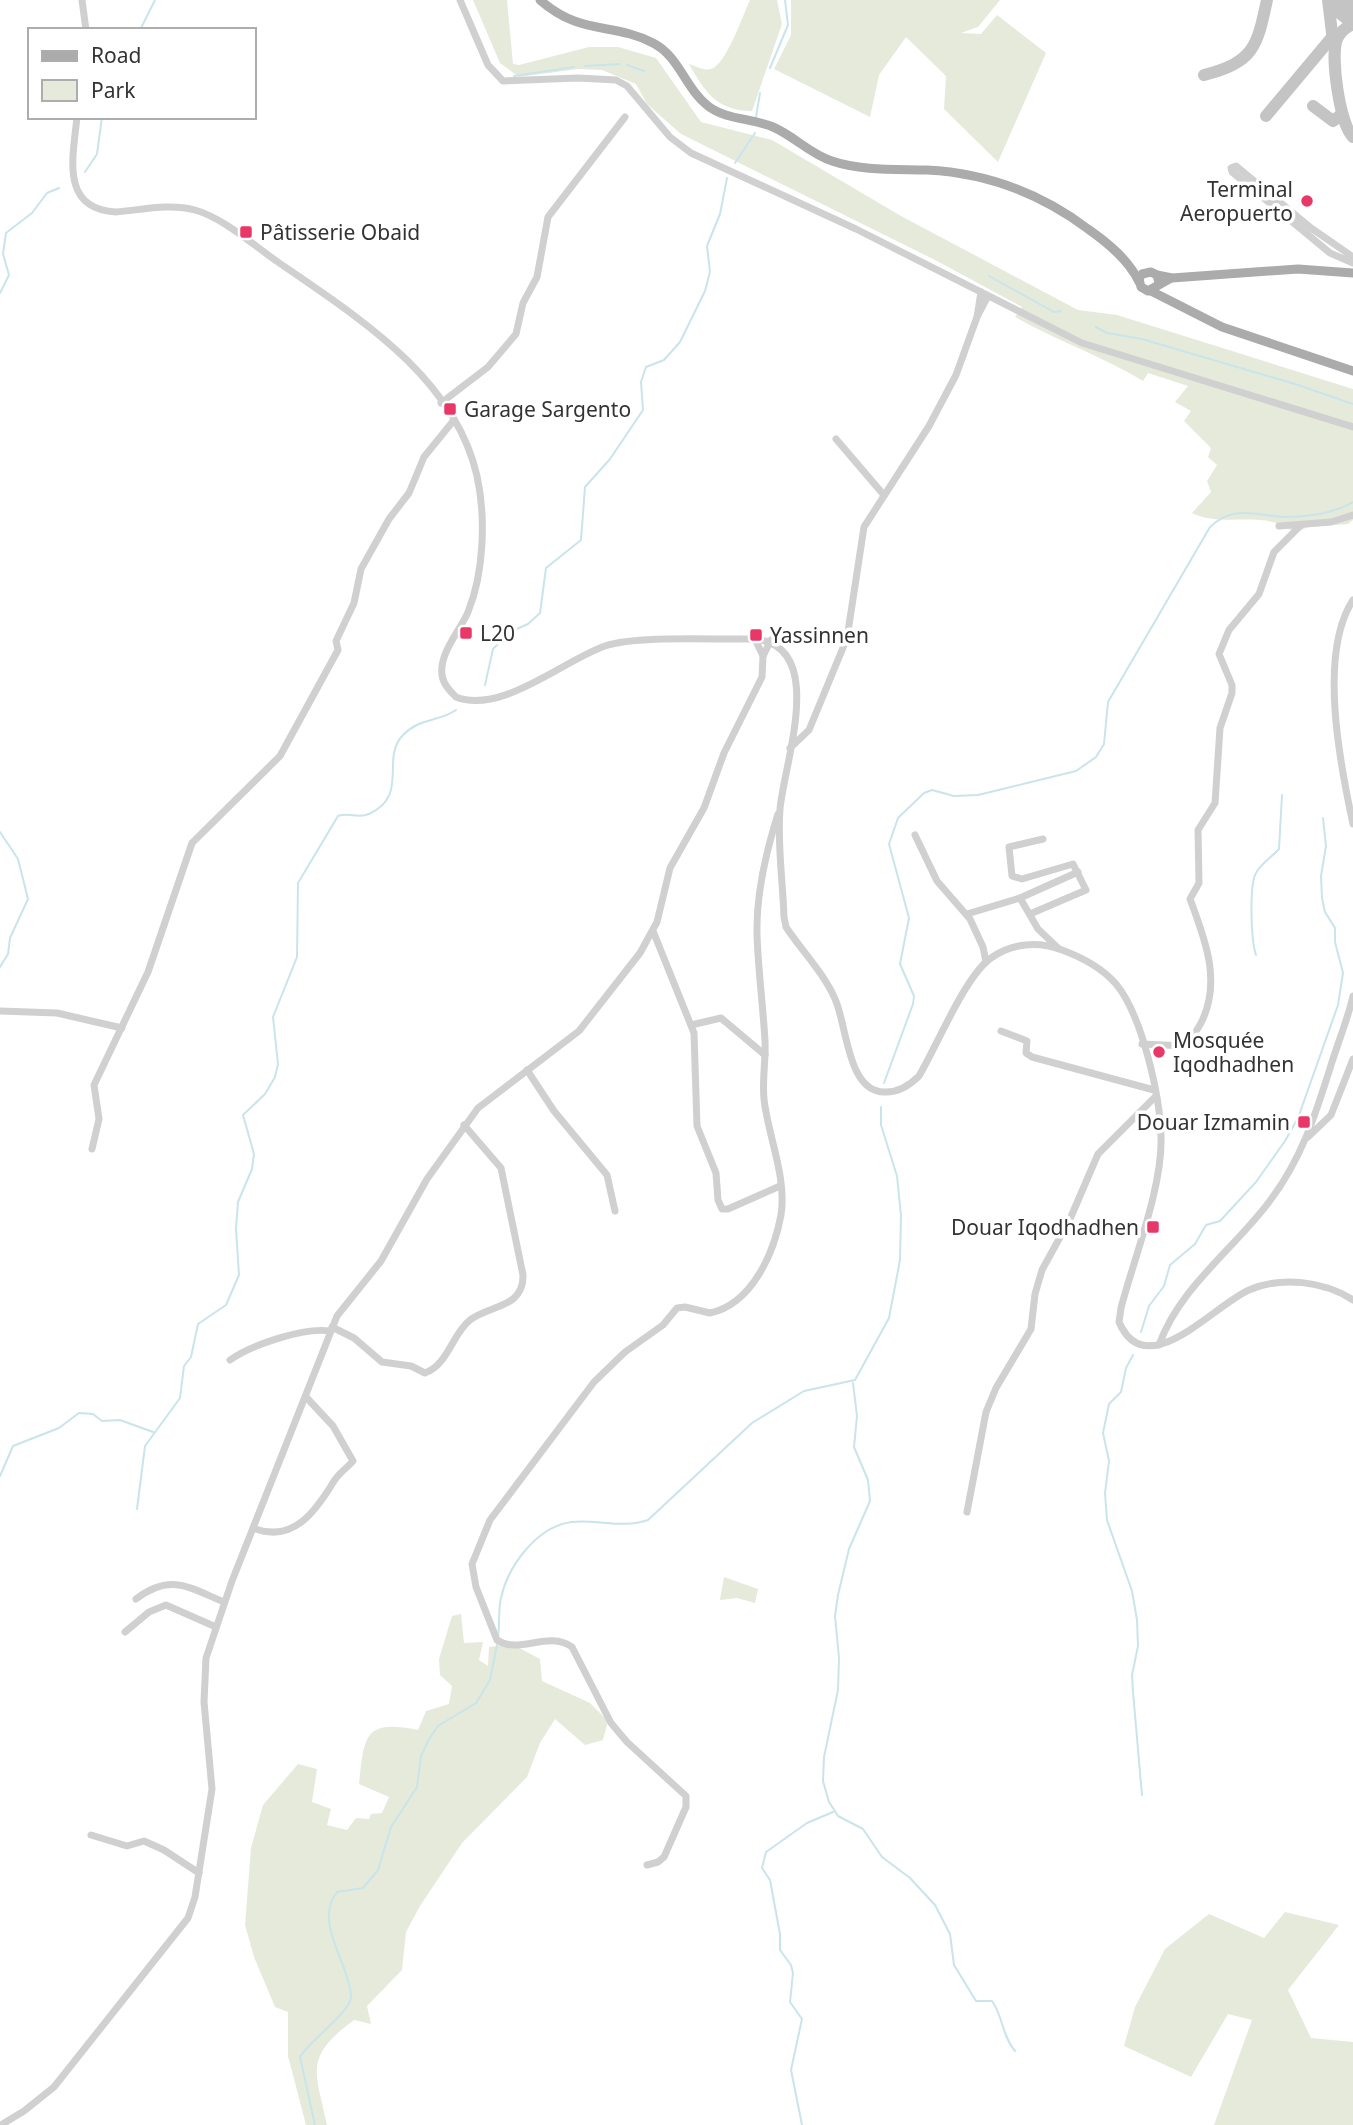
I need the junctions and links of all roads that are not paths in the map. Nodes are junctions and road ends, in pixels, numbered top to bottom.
1 (82, 0) edge
2 (460, 0) edge
3 (540, 0) edge
4 (86, 28) edge
5 (625, 117) dead end
6 (77, 119) edge
7 (1258, 189) dead end
8 (1318, 238) junction
9 (1353, 257) edge
10 (1353, 264) edge
11 (1130, 265) junction
12 (1353, 273) edge
13 (1154, 281) junction
14 (1139, 282) junction
15 (984, 294) junction
16 (1353, 371) edge
17 (441, 402) junction
18 (454, 420) junction
19 (1353, 427) edge
20 (836, 439) dead end
21 (883, 494) junction
22 (1353, 515) edge
23 (1279, 526) dead end
24 (1300, 526) junction
25 (1353, 600) edge
26 (755, 639) junction
27 (771, 640) junction
28 (763, 656) junction
29 (790, 748) junction
30 (780, 810) junction
31 (1353, 824) edge
32 (915, 835) dead end
33 (1043, 839) dead end
34 (1078, 872) junction
35 (1020, 898) junction
36 (967, 914) junction
37 (1030, 914) junction
38 (653, 931) junction
39 (1059, 949) junction
40 (986, 962) junction
41 (1353, 996) edge
42 (0, 1011) edge
43 (691, 1025) junction
44 (122, 1028) junction
45 (1001, 1031) dead end
46 (1142, 1044) junction
47 (765, 1055) junction
48 (1353, 1059) edge
49 (527, 1070) junction
50 (1155, 1093) junction
51 (464, 1125) junction
52 (1308, 1137) junction
53 (92, 1149) dead end
54 (780, 1186) junction
55 (615, 1211) dead end
56 (1353, 1299) edge
57 (331, 1329) junction
58 (1159, 1345) junction
59 (230, 1360) dead end
60 (306, 1396) junction
61 (967, 1512) dead end
62 (253, 1528) junction
63 (136, 1599) dead end
64 (225, 1602) junction
65 (216, 1627) junction
66 (125, 1632) dead end
67 (91, 1835) dead end
68 (647, 1865) dead end
69 (199, 1873) junction
70 (1, 2125) edge

1 - 4 street
2 - 15 street
3 - 11 main road
5 - 17 street
6 - 17 street
7 - 8 street
8 - 9 street
8 - 10 street
11 - 13 main road
11 - 14 main road
12 - 13 main road
13 - 14 main road
13 - 14 main road
13 - 16 main road
15 - 19 street
15 - 21 street
17 - 18 street
18 - 26 street
18 - 44 street
20 - 21 street
21 - 29 street
22 - 24 street
23 - 24 street
24 - 46 street
25 - 31 street
26 - 27 street
26 - 28 street
27 - 28 street
27 - 29 street
28 - 38 street
29 - 30 street
30 - 40 street
30 - 47 street
32 - 36 street
33 - 34 street
34 - 35 street
34 - 37 street
35 - 36 street
35 - 37 street
36 - 40 street
37 - 39 street
38 - 43 street
38 - 49 street
39 - 40 street
39 - 46 street
41 - 52 street
42 - 44 street
43 - 47 street
43 - 54 street
44 - 53 street
45 - 50 street
46 - 50 street
47 - 54 street
48 - 52 street
49 - 51 street
49 - 55 street
50 - 58 street
50 - 61 street
51 - 57 street
51 - 57 street
52 - 58 street
54 - 68 street
56 - 58 street
57 - 59 street
57 - 60 street
60 - 62 street
60 - 62 street
62 - 64 street
63 - 64 street
64 - 65 street
65 - 66 street
65 - 69 street
67 - 69 street
69 - 70 street

